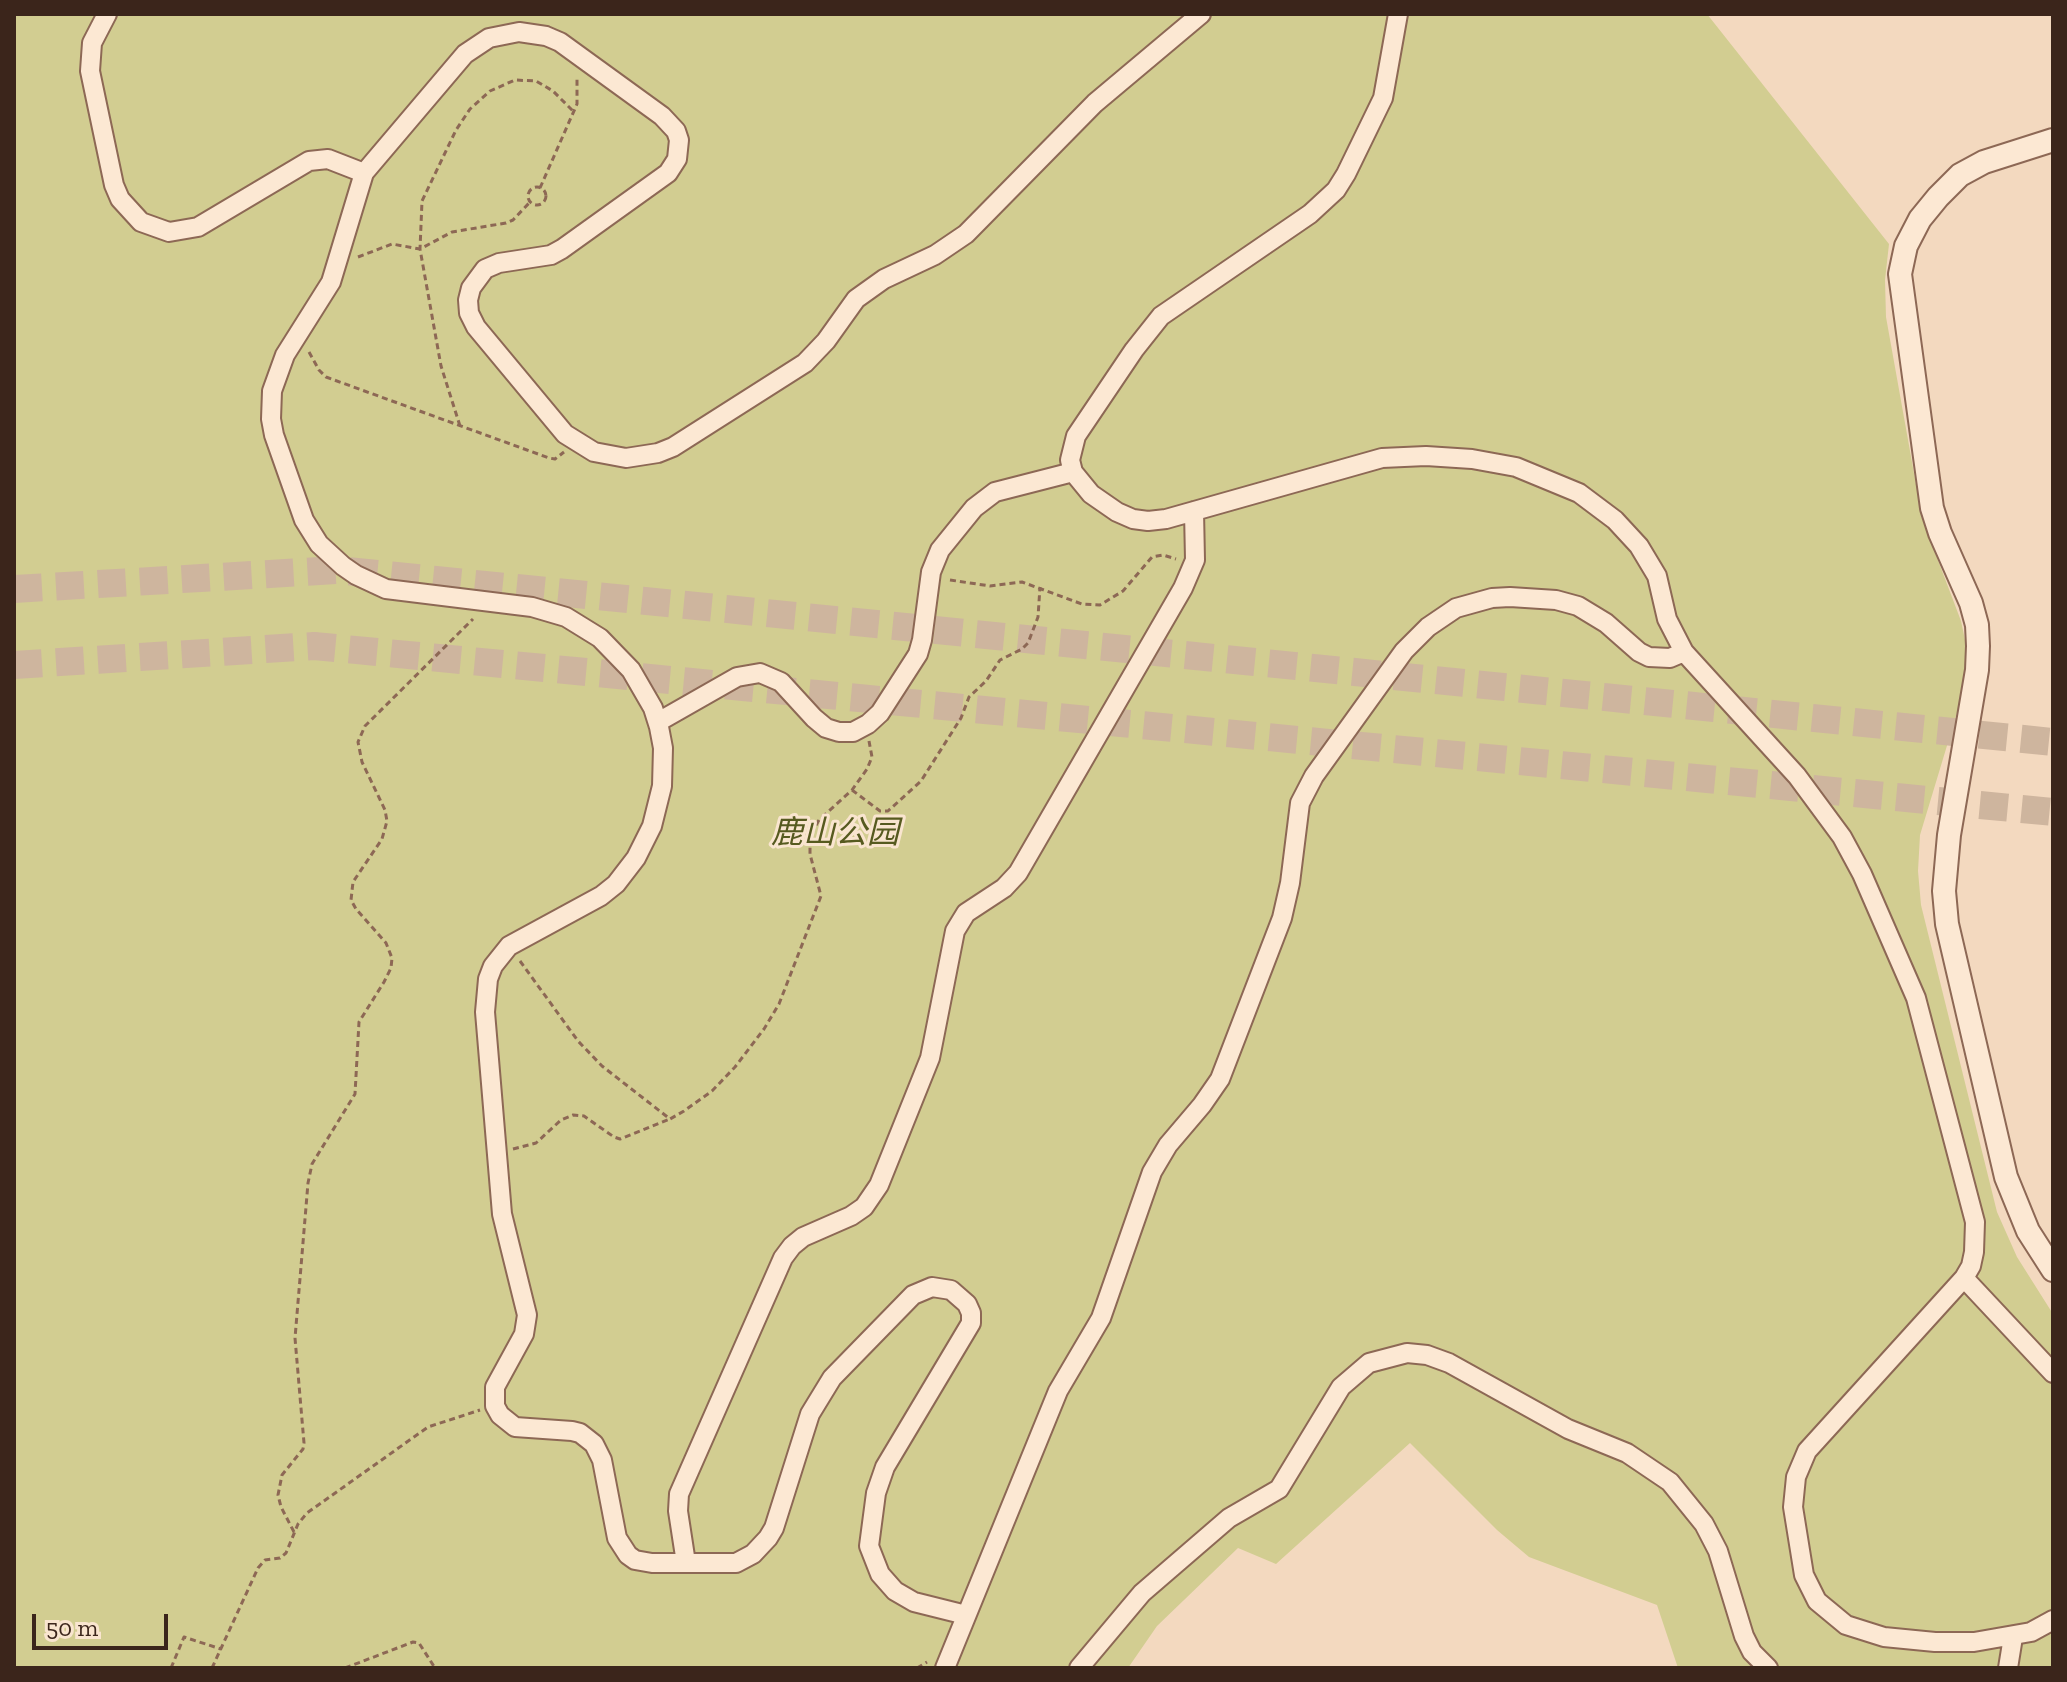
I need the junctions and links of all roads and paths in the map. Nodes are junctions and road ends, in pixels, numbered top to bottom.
1 (107, 14) edge
2 (1201, 14) edge
3 (1398, 14) edge
4 (576, 53) junction
5 (574, 112) junction
6 (2053, 140) edge
7 (364, 173) junction
8 (540, 188) junction
9 (530, 202) junction
10 (420, 249) junction
11 (339, 257) junction
12 (299, 334) junction
13 (460, 426) junction
14 (574, 440) junction
15 (1073, 472) junction
16 (1194, 511) junction
17 (1193, 565) junction
18 (930, 576) junction
19 (1040, 587) junction
20 (490, 602) junction
21 (1684, 652) junction
22 (658, 722) junction
23 (863, 727) junction
24 (852, 790) junction
25 (509, 946) junction
26 (670, 1119) junction
27 (496, 1150) junction
28 (2053, 1270) edge
29 (1964, 1278) junction
30 (2053, 1373) edge
31 (495, 1406) junction
32 (294, 1532) junction
33 (686, 1563) junction
34 (966, 1615) junction
35 (2053, 1620) edge
36 (2013, 1637) junction
37 (221, 1649) junction
38 (171, 1668) edge
39 (212, 1668) edge
40 (345, 1668) edge
41 (435, 1668) edge
42 (945, 1668) edge
43 (1079, 1668) edge
44 (1768, 1668) edge
45 (2008, 1668) edge

1 - 7 street
2 - 14 street
3 - 15 street
4 - 5 path
4 - 7 street
4 - 14 street
5 - 8 path
5 - 10 path
6 - 28 street
7 - 11 street
8 - 9 path
8 - 9 path
9 - 10 path
10 - 11 path
10 - 13 path
11 - 12 street
12 - 13 path
12 - 20 street
13 - 14 path
15 - 16 street
15 - 18 street
16 - 17 street
16 - 21 street
17 - 19 path
17 - 33 street
18 - 19 path
18 - 23 street
19 - 24 path
20 - 22 street
20 - 32 path
21 - 29 street
21 - 34 street
22 - 23 street
22 - 25 street
23 - 24 path
24 - 26 path
25 - 26 path
25 - 27 street
26 - 27 path
27 - 31 street
29 - 30 street
29 - 36 street
31 - 32 path
31 - 33 street
32 - 37 path
33 - 34 street
34 - 42 street
35 - 36 street
36 - 45 street
37 - 38 path
37 - 39 path
40 - 41 path
43 - 44 street

